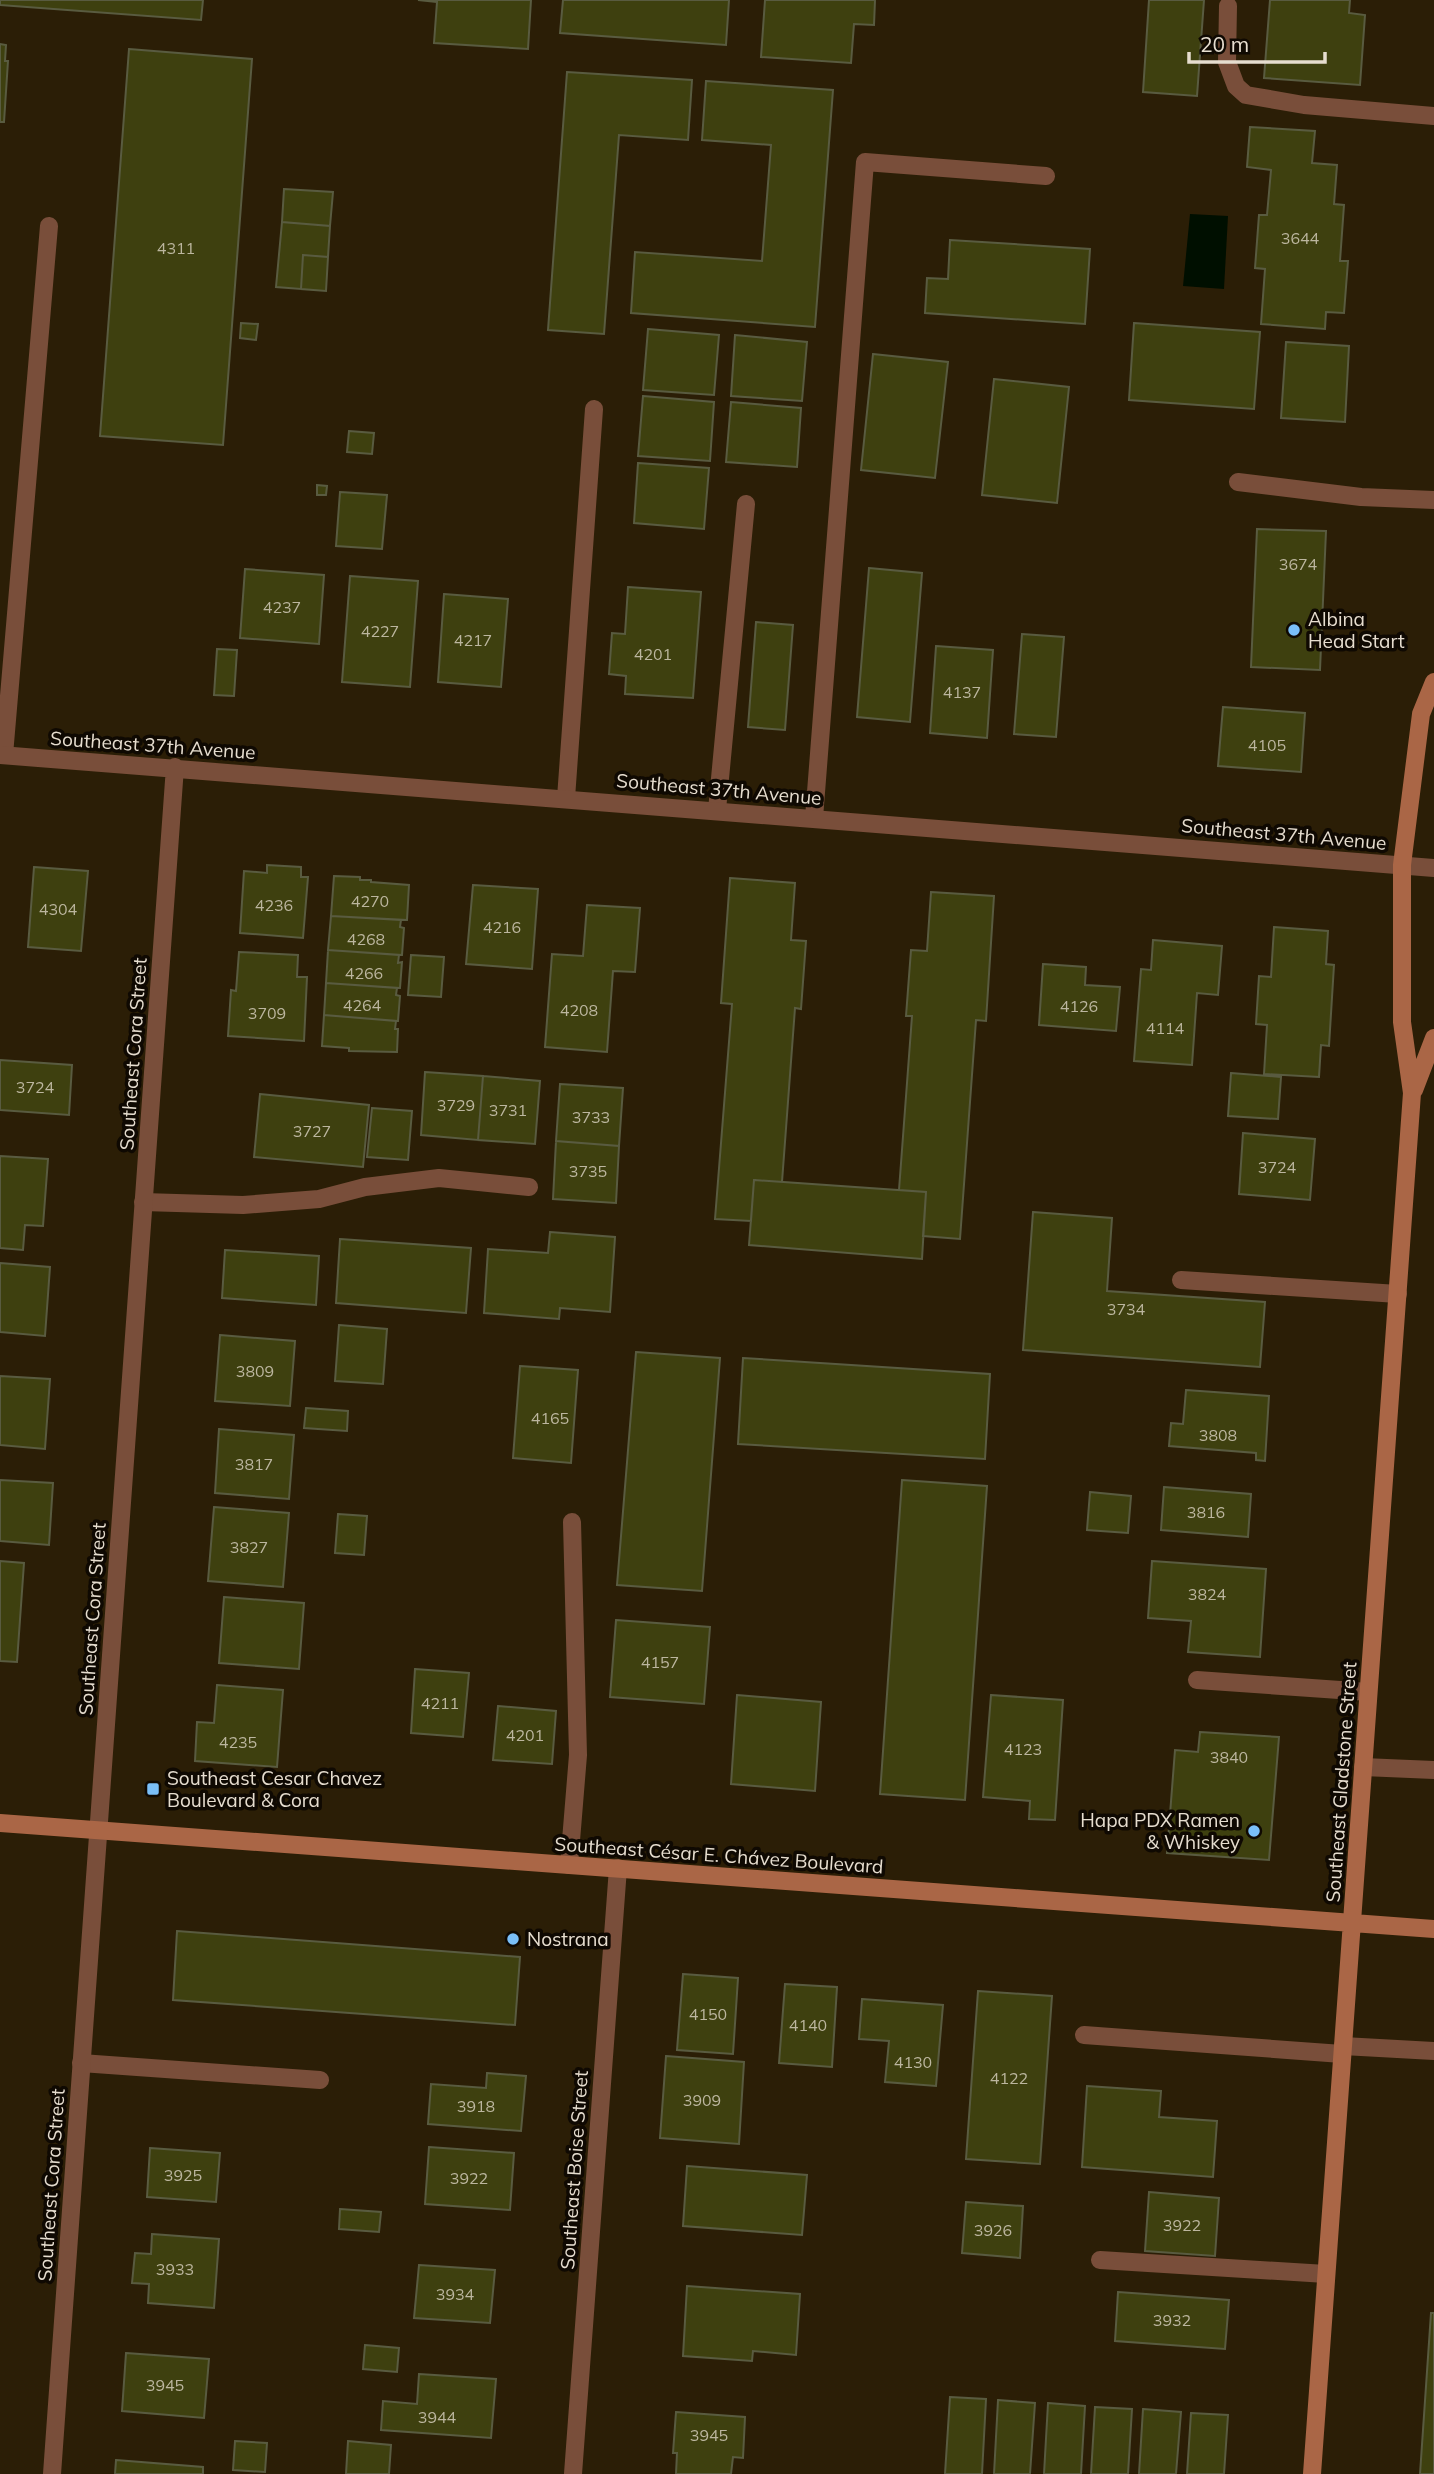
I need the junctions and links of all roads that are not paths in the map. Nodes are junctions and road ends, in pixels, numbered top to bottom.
1 (1228, 6) dead end
2 (1434, 116) edge
3 (1046, 176) dead end
4 (50, 226) dead end
5 (594, 409) dead end
6 (1238, 482) dead end
7 (1434, 500) edge
8 (746, 504) dead end
9 (1434, 682) edge
10 (2, 755) edge
11 (175, 767) junction
12 (566, 798) junction
13 (717, 810) junction
14 (814, 818) junction
15 (1402, 864) junction
16 (1434, 868) edge
17 (1434, 1038) edge
18 (1412, 1093) junction
19 (529, 1187) dead end
20 (143, 1202) junction
21 (1181, 1280) dead end
22 (1398, 1294) junction
23 (572, 1522) dead end
24 (1197, 1680) dead end
25 (1368, 1692) junction
26 (1363, 1767) junction
27 (1434, 1770) edge
28 (0, 1823) edge
29 (97, 1830) junction
30 (569, 1865) junction
31 (618, 1868) junction
32 (1351, 1922) junction
33 (1434, 1929) edge
34 (1084, 2035) dead end
35 (1342, 2050) junction
36 (1434, 2051) edge
37 (81, 2063) junction
38 (320, 2080) dead end
39 (1100, 2260) dead end
40 (1326, 2274) junction
41 (51, 2474) edge
42 (573, 2474) edge
43 (1312, 2474) edge

1 - 2 street
3 - 14 street
4 - 10 street
5 - 12 street
6 - 7 street
8 - 13 street
9 - 15 street, Southeast Gladstone Street
10 - 11 street, Southeast 37th Avenue
11 - 12 street, Southeast 37th Avenue
11 - 20 street, Southeast Cora Street
12 - 13 street, Southeast 37th Avenue
13 - 14 street, Southeast 37th Avenue
14 - 15 street, Southeast 37th Avenue
15 - 16 street, Southeast 37th Avenue
15 - 18 street, Southeast Gladstone Street
17 - 18 street, Southeast Gladstone Street
18 - 22 street, Southeast Gladstone Street
19 - 20 street
20 - 29 street, Southeast Cora Street
21 - 22 street
22 - 25 street, Southeast Gladstone Street
23 - 30 street
24 - 25 street
25 - 26 street, Southeast Gladstone Street
26 - 27 street
26 - 32 street, Southeast Gladstone Street
28 - 29 street, Southeast César E. Chávez Boulevard
29 - 30 street, Southeast César E. Chávez Boulevard
29 - 37 street, Southeast Cora Street
30 - 31 street, Southeast César E. Chávez Boulevard
31 - 32 street, Southeast César E. Chávez Boulevard
31 - 42 street, Southeast Boise Street
32 - 33 street, Southeast César E. Chávez Boulevard
32 - 35 street, Southeast Gladstone Street
34 - 35 street
35 - 36 street
35 - 40 street, Southeast Gladstone Street
37 - 38 street
37 - 41 street, Southeast Cora Street
39 - 40 street
40 - 43 street, Southeast Gladstone Street

